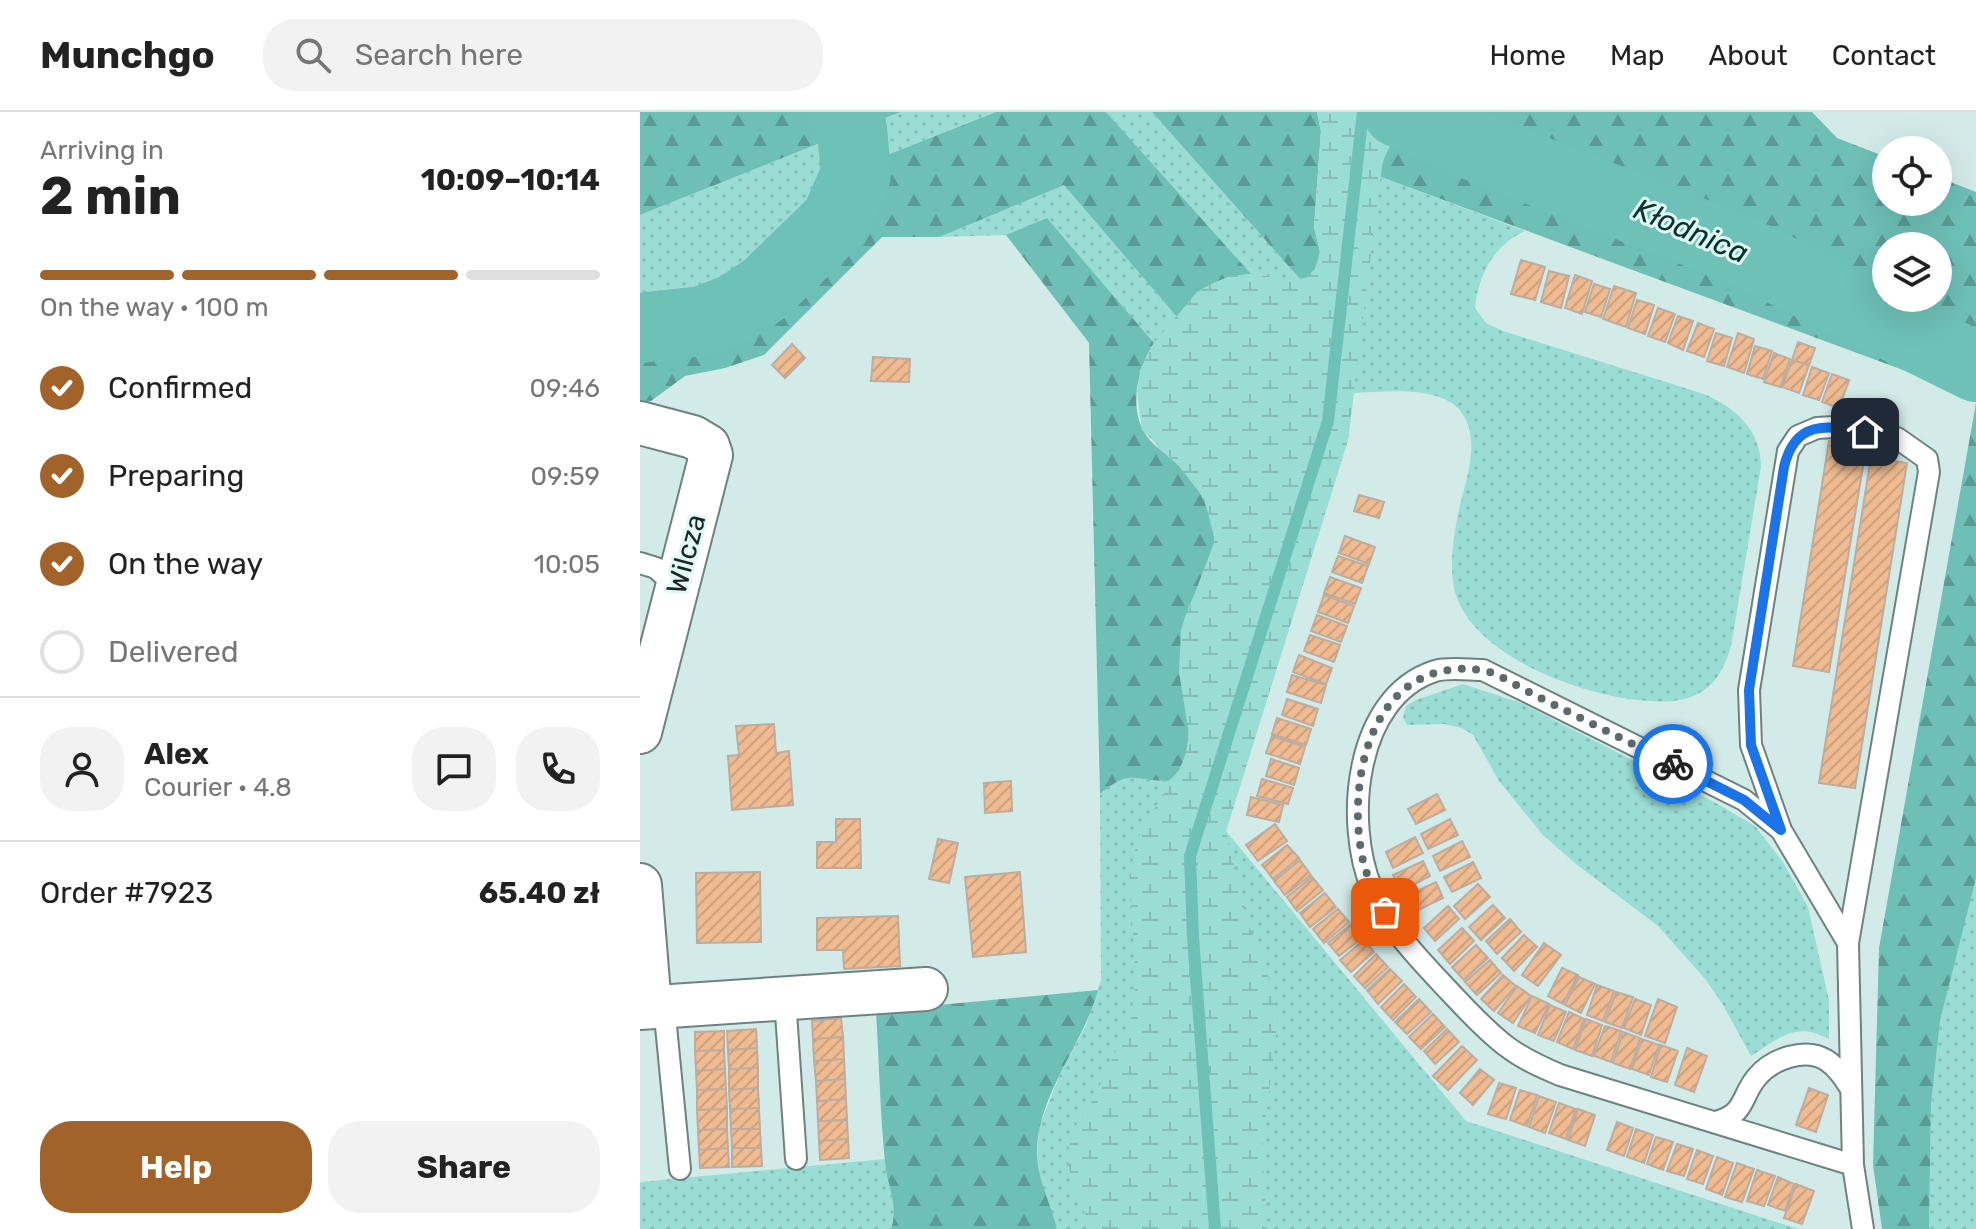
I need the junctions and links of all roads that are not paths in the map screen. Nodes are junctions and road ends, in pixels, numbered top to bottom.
1 (640, 423) edge
2 (640, 563) edge
3 (677, 587) junction
4 (640, 732) edge
5 (1781, 830) junction
6 (640, 885) edge
7 (1848, 943) junction
8 (926, 989) dead end
9 (785, 998) junction
10 (651, 1007) edge
11 (1851, 1089) junction
12 (1716, 1122) junction
13 (796, 1159) dead end
14 (1853, 1165) junction
15 (680, 1169) dead end
16 (1863, 1229) edge

1 - 3 street, Wilcza
2 - 3 lane
3 - 4 street, Wilcza
5 - 7 lane
5 - 7 lane
5 - 12 lane
6 - 10 street
7 - 11 lane
8 - 9 street
9 - 10 street
9 - 13 lane
10 - 15 lane
11 - 12 lane
11 - 14 lane
12 - 14 lane
14 - 16 lane

